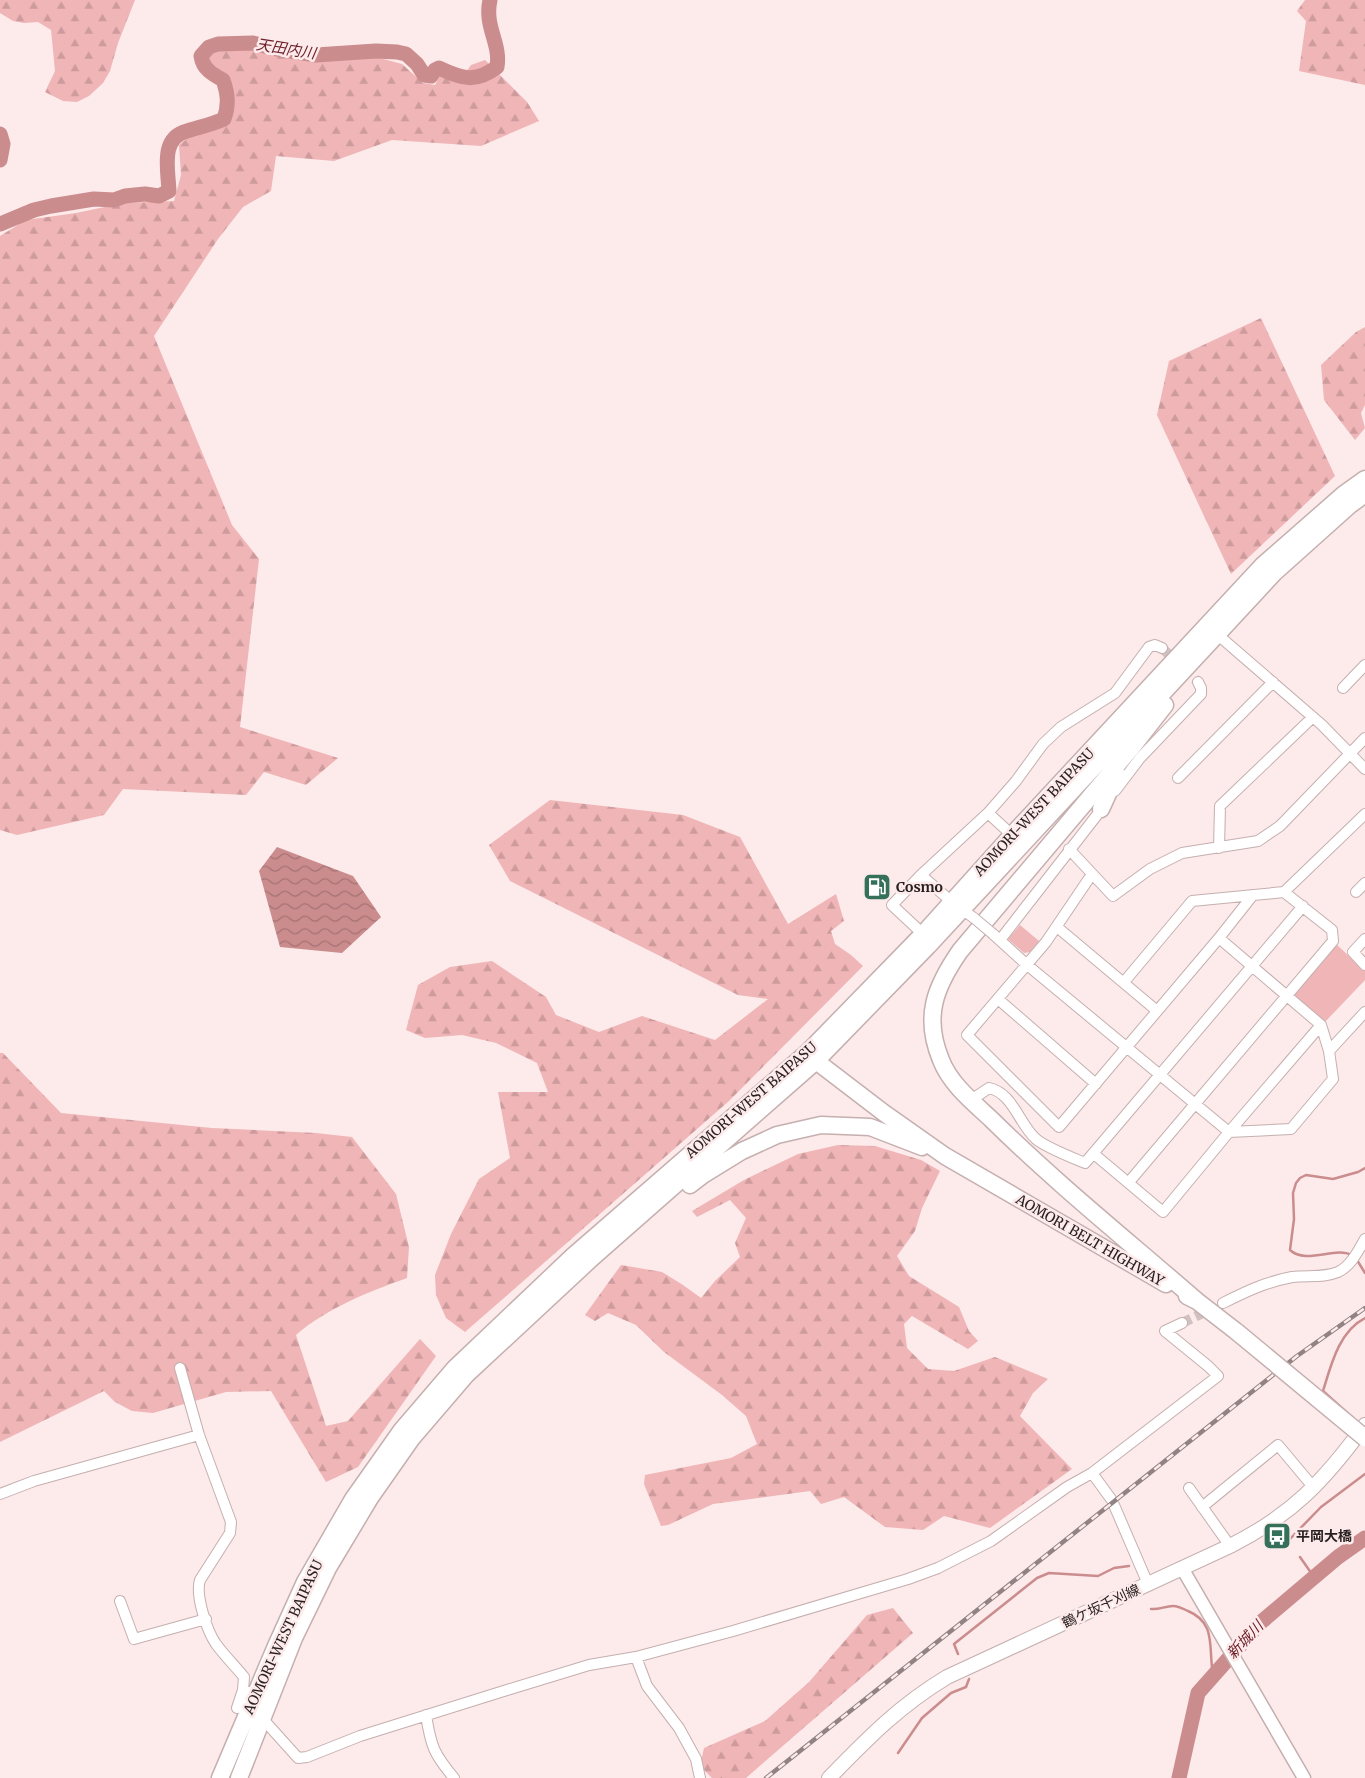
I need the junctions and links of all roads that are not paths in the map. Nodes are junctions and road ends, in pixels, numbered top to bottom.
1 (1365, 479) edge
2 (1365, 494) edge
3 (1218, 635) junction
4 (1162, 648) dead end
5 (1365, 665) edge
6 (1198, 682) dead end
7 (1273, 682) junction
8 (1343, 688) dead end
9 (1313, 717) junction
10 (1365, 738) edge
11 (1133, 746) junction
12 (1350, 754) junction
13 (1365, 769) edge
14 (1178, 778) dead end
15 (1101, 809) junction
16 (988, 813) junction
17 (1365, 814) edge
18 (1012, 835) junction
19 (1219, 848) junction
20 (1069, 849) junction
21 (1092, 874) junction
22 (921, 875) junction
23 (1365, 884) edge
24 (1284, 892) junction
25 (1356, 892) dead end
26 (1252, 895) junction
27 (1303, 906) junction
28 (963, 910) junction
29 (1057, 927) junction
30 (923, 934) junction
31 (997, 937) junction
32 (1219, 938) junction
33 (1365, 939) edge
34 (1026, 964) junction
35 (1365, 965) edge
36 (1252, 966) junction
37 (1124, 982) junction
38 (1287, 996) junction
39 (998, 999) junction
40 (1156, 1010) junction
41 (1365, 1012) edge
42 (1321, 1025) junction
43 (1127, 1047) junction
44 (1329, 1050) junction
45 (812, 1056) junction
46 (1160, 1076) junction
47 (1096, 1084) junction
48 (971, 1100) junction
49 (1195, 1105) junction
50 (1229, 1132) junction
51 (1094, 1154) junction
52 (945, 1156) junction
53 (1129, 1182) junction
54 (1365, 1239) edge
55 (593, 1257) junction
56 (1197, 1301) junction
57 (1223, 1303) tunnel mouth
58 (1182, 1323) tunnel mouth
59 (180, 1368) dead end
60 (1365, 1425) edge
61 (199, 1435) junction
62 (1365, 1438) edge
63 (1092, 1473) junction
64 (1189, 1488) dead end
65 (1314, 1488) junction
66 (0, 1494) edge
67 (1202, 1507) junction
68 (1230, 1546) junction
69 (1182, 1568) junction
70 (1148, 1584) junction
71 (120, 1601) dead end
72 (206, 1619) junction
73 (636, 1656) junction
74 (249, 1692) junction
75 (237, 1708) dead end
76 (426, 1715) junction
77 (262, 1718) junction
78 (220, 1778) edge
79 (239, 1778) edge
80 (454, 1778) edge
81 (700, 1778) edge
82 (829, 1778) edge
83 (1304, 1778) edge

1 - 18 highway, AOMORI-WEST BAIPASU
2 - 3 highway, AOMORI-WEST BAIPASU
3 - 7 street
3 - 11 highway
3 - 28 highway, AOMORI-WEST BAIPASU
4 - 16 street
5 - 8 street
6 - 15 street
7 - 9 street
7 - 14 street
9 - 12 street
9 - 19 street
10 - 12 street
11 - 15 highway
11 - 48 highway
12 - 13 street
12 - 19 street
15 - 20 street
16 - 18 street
16 - 22 street
17 - 24 street
18 - 28 highway, AOMORI-WEST BAIPASU
19 - 21 street
20 - 21 street
20 - 31 street
21 - 29 street
22 - 28 street
22 - 30 street
23 - 25 street
24 - 26 street
24 - 27 street
26 - 32 street
26 - 37 street
27 - 36 street
27 - 38 street
28 - 30 highway, AOMORI-WEST BAIPASU
28 - 31 street, bridge
28 - 45 highway, AOMORI-WEST BAIPASU
29 - 34 street
29 - 37 street
30 - 45 highway, AOMORI-WEST BAIPASU
31 - 34 street
32 - 36 street
32 - 40 street
33 - 35 street
34 - 39 street
34 - 43 street
36 - 38 street
36 - 46 street
37 - 40 street
38 - 42 street
38 - 49 street
39 - 47 street
39 - 47 street
40 - 43 street
41 - 44 street
42 - 44 street
42 - 50 street
43 - 46 street
43 - 47 street
44 - 50 street
45 - 52 highway, AOMORI BELT HIGHWAY
45 - 55 highway, AOMORI-WEST BAIPASU
45 - 74 highway, AOMORI-WEST BAIPASU
46 - 49 street
46 - 51 street
48 - 51 street
48 - 56 highway
49 - 50 street
49 - 53 street
50 - 53 street
51 - 53 street
52 - 55 highway
52 - 56 highway, AOMORI BELT HIGHWAY
54 - 57 street
55 - 77 highway, AOMORI-WEST BAIPASU
56 - 62 highway, AOMORI BELT HIGHWAY, bridge
58 - 63 street
59 - 61 street
60 - 65 main road, 鶴ケ坂千刈線
61 - 66 street
61 - 72 street
63 - 70 street
63 - 73 street
64 - 67 street
65 - 67 street
65 - 68 main road, 鶴ケ坂千刈線
67 - 68 street
68 - 69 main road, 鶴ケ坂千刈線
69 - 70 main road, 鶴ケ坂千刈線
69 - 83 street
70 - 82 main road, 鶴ケ坂千刈線
71 - 72 street
72 - 74 street
73 - 76 street
73 - 81 street
74 - 75 street
74 - 77 street
74 - 78 highway, AOMORI-WEST BAIPASU
76 - 77 street
76 - 80 street
77 - 79 highway, AOMORI-WEST BAIPASU

